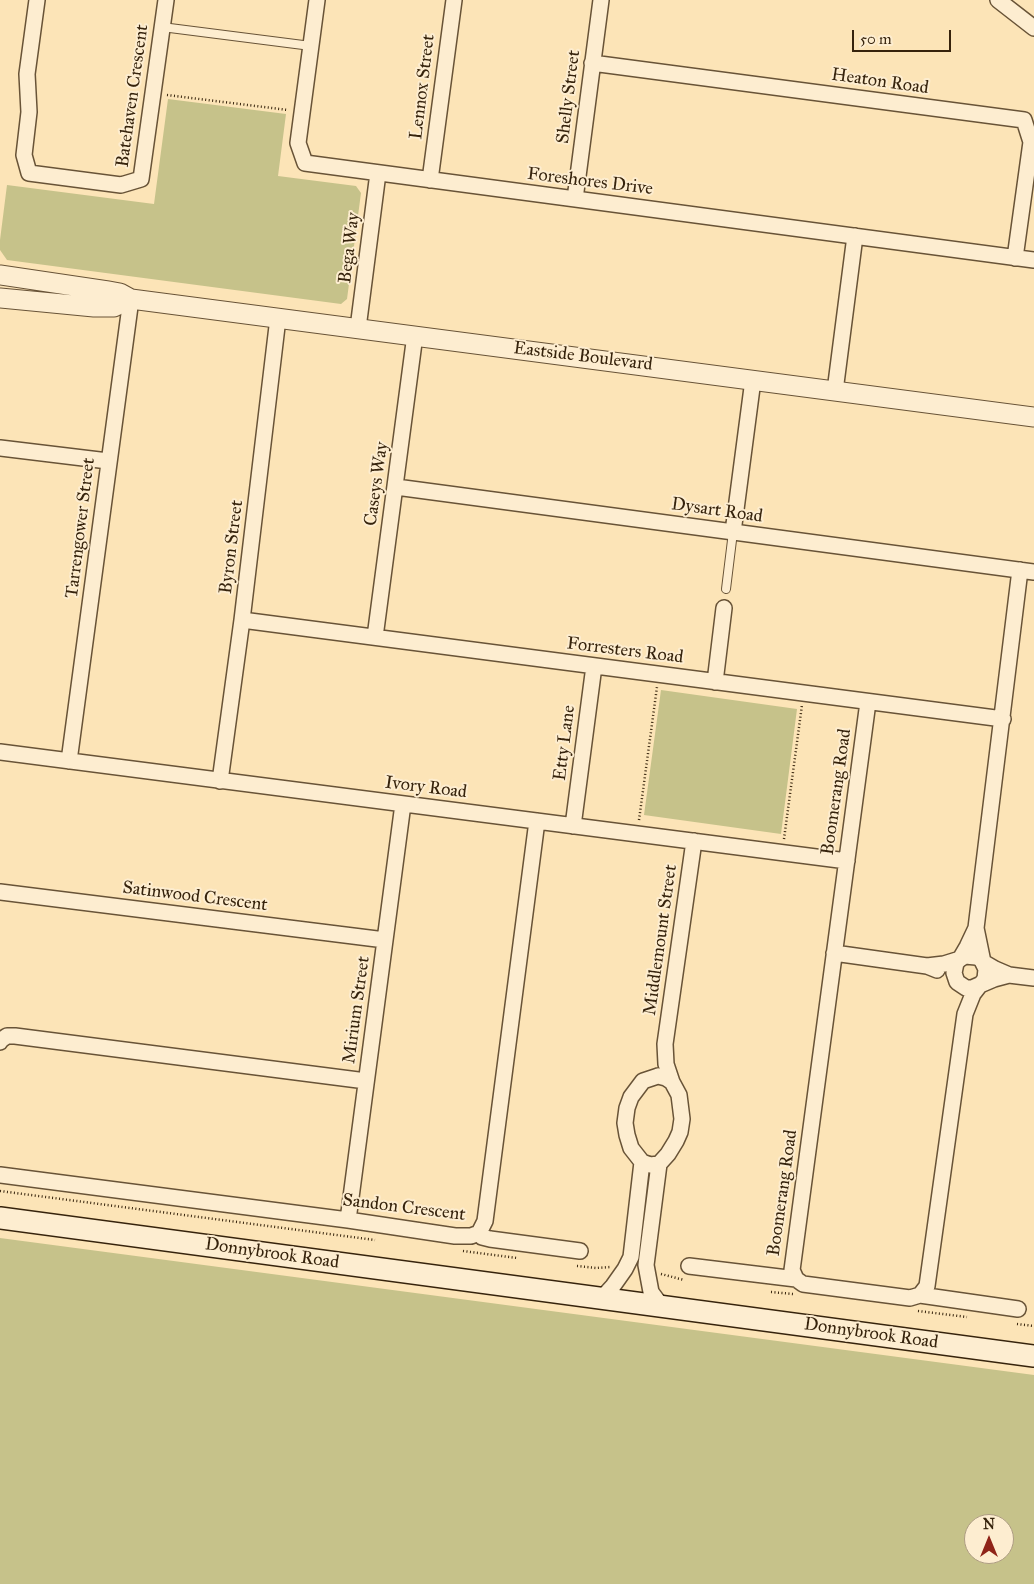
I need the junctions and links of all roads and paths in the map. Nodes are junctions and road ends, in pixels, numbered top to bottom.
1 (37, 0) edge
2 (166, 0) edge
3 (317, 0) edge
4 (454, 0) edge
5 (601, 0) edge
6 (998, 0) edge
7 (162, 27) junction
8 (1034, 28) edge
9 (311, 46) junction
10 (592, 63) junction
11 (153, 94) junction
12 (302, 112) junction
13 (378, 173) junction
14 (430, 180) junction
15 (575, 199) junction
16 (856, 236) junction
17 (1015, 258) junction
18 (1034, 260) edge
19 (0, 275) edge
20 (0, 298) edge
21 (131, 299) junction
22 (278, 318) junction
23 (358, 328) junction
24 (415, 335) junction
25 (753, 380) junction
26 (835, 391) junction
27 (1034, 417) edge
28 (0, 448) edge
29 (108, 460) junction
30 (396, 487) junction
31 (733, 532) junction
32 (1027, 571) edge
33 (726, 589) dead end
34 (724, 608) dead end
35 (242, 620) junction
36 (375, 637) junction
37 (594, 666) junction
38 (658, 674) junction
39 (715, 682) junction
40 (803, 693) junction
41 (868, 702) junction
42 (1002, 719) junction
43 (0, 752) edge
44 (69, 761) junction
45 (220, 780) junction
46 (403, 804) junction
47 (537, 821) junction
48 (573, 826) junction
49 (637, 834) junction
50 (694, 841) junction
51 (783, 852) junction
52 (847, 861) junction
53 (0, 892) edge
54 (976, 928) junction
55 (385, 940) junction
56 (834, 953) junction
57 (960, 959) junction
58 (983, 962) junction
59 (928, 966) junction
60 (1009, 975) junction
61 (1034, 978) edge
62 (957, 982) junction
63 (980, 985) junction
64 (965, 1014) junction
65 (0, 1040) edge
66 (665, 1044) junction
67 (366, 1081) junction
68 (643, 1081) junction
69 (672, 1082) junction
70 (642, 1162) junction
71 (659, 1164) junction
72 (0, 1174) edge
73 (0, 1218) edge
74 (348, 1220) junction
75 (479, 1233) junction
76 (580, 1251) dead end
77 (689, 1266) dead end
78 (796, 1279) junction
79 (544, 1290) junction
80 (920, 1295) junction
81 (602, 1298) junction
82 (662, 1306) junction
83 (1018, 1309) dead end
84 (708, 1312) junction
85 (1034, 1356) edge

1 - 11 street, Batehaven Crescent
2 - 7 street, Batehaven Crescent
3 - 9 street, Foreshores Drive
4 - 14 street, Lennox Street
5 - 10 street, Shelly Street
6 - 8 street
7 - 9 lane
7 - 11 street, Batehaven Crescent
9 - 12 street, Foreshores Drive
10 - 15 street, Shelly Street
10 - 17 street, Heaton Road
11 - 12 path
12 - 13 street, Foreshores Drive
13 - 14 street, Foreshores Drive
13 - 23 street, Bega Way
14 - 15 street, Foreshores Drive
15 - 16 street, Foreshores Drive
16 - 17 street, Foreshores Drive
16 - 26 street
17 - 18 street, Foreshores Drive
19 - 21 street, Eastside Boulevard
20 - 21 street, Eastside Boulevard
21 - 22 street, Eastside Boulevard
21 - 29 street, Tarrengower Street
22 - 23 street, Eastside Boulevard
22 - 35 street, Byron Street
23 - 24 street, Eastside Boulevard
24 - 25 street, Eastside Boulevard
24 - 30 street, Caseys Way
25 - 26 street, Eastside Boulevard
25 - 31 street
26 - 27 street, Eastside Boulevard
28 - 29 street
29 - 44 street, Tarrengower Street
30 - 31 street, Dysart Road
30 - 36 street, Caseys Way
31 - 32 street, Dysart Road
31 - 33 lane
32 - 42 street
34 - 39 street
35 - 36 street, Forresters Road
35 - 45 street, Byron Street
36 - 37 street, Forresters Road
37 - 38 street, Forresters Road
37 - 48 street, Etty Lane
38 - 39 street, Forresters Road
38 - 49 path
39 - 40 street, Forresters Road
40 - 41 street, Forresters Road
40 - 51 path
41 - 42 street, Forresters Road
41 - 52 street, Boomerang Road
42 - 54 street
43 - 44 street, Ivory Road
44 - 45 street, Ivory Road
45 - 46 street, Ivory Road
46 - 47 street, Ivory Road
46 - 55 street, Mirium Street
47 - 48 street, Ivory Road
47 - 75 street, Sandon Crescent
48 - 49 street, Ivory Road
49 - 50 street, Ivory Road
50 - 51 street, Ivory Road
50 - 66 street, Middlemount Street
51 - 52 street, Ivory Road
52 - 56 street, Boomerang Road
53 - 55 street, Satinwood Crescent
54 - 57 street
54 - 58 street
55 - 67 street, Mirium Street
56 - 59 street
56 - 78 street, Boomerang Road
57 - 58 street
57 - 59 street
57 - 62 street
58 - 60 street
58 - 63 street
59 - 62 street
60 - 61 street
60 - 63 street
62 - 63 street
62 - 64 street
63 - 64 street
64 - 80 street
65 - 67 street
66 - 68 street, Middlemount Street
66 - 69 street, Middlemount Street
67 - 74 street, Mirium Street
68 - 69 street
68 - 70 street
69 - 71 street
70 - 71 street
70 - 81 street
71 - 82 street
72 - 74 street, Sandon Crescent
73 - 79 main road, Donnybrook Road
74 - 75 street, Sandon Crescent
75 - 76 street
77 - 78 street
78 - 80 street, Boomerang Road
79 - 81 main road, Donnybrook Road
79 - 84 main road, Donnybrook Road
80 - 83 street, Boomerang Road
81 - 82 main road, Donnybrook Road
82 - 84 main road, Donnybrook Road
84 - 85 main road, Donnybrook Road

